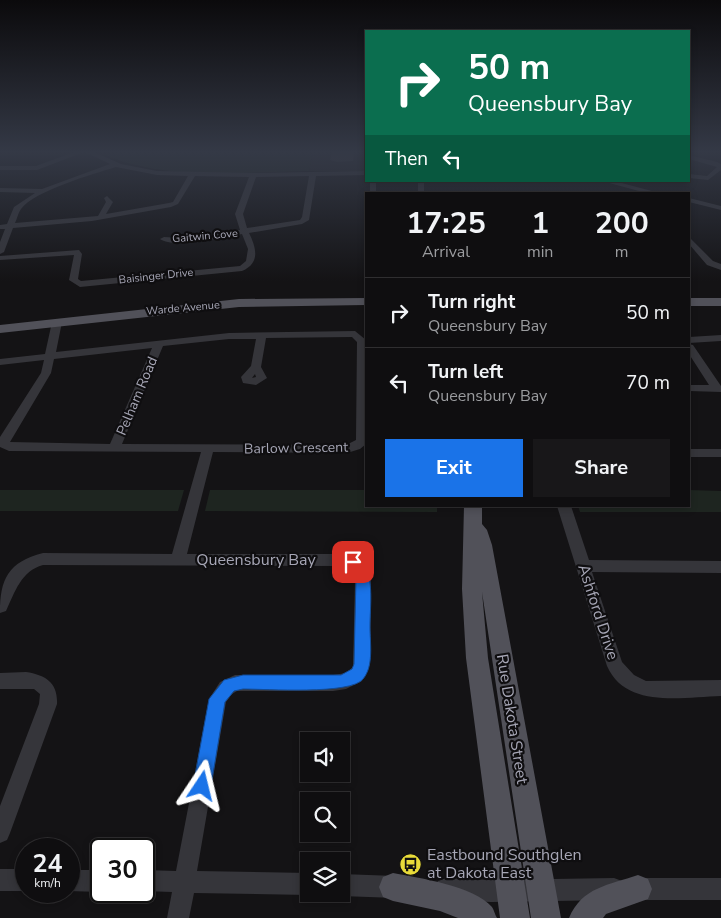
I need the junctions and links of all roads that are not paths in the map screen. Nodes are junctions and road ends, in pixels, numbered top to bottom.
1 (35, 195) edge
2 (180, 195) edge
3 (245, 195) edge
4 (309, 195) edge
5 (107, 198) dead end
6 (690, 200) edge
7 (721, 208) edge
8 (102, 217) junction
9 (0, 227) edge
10 (10, 227) junction
11 (246, 232) junction
12 (164, 239) dead end
13 (690, 240) edge
14 (0, 252) edge
15 (0, 258) edge
16 (721, 267) edge
17 (365, 302) edge
18 (690, 302) edge
19 (721, 302) edge
20 (57, 322) junction
21 (0, 329) edge
22 (262, 334) junction
23 (721, 338) edge
24 (690, 340) edge
25 (159, 342) junction
26 (690, 348) edge
27 (51, 356) junction
28 (0, 362) edge
29 (256, 367) dead end
30 (690, 388) edge
31 (719, 388) edge
32 (114, 449) junction
33 (208, 449) junction
34 (690, 453) edge
35 (721, 453) edge
36 (564, 507) edge
37 (474, 514) edge
38 (178, 560) junction
39 (584, 566) junction
40 (721, 567) edge
41 (0, 606) edge
42 (0, 681) edge
43 (721, 688) edge
44 (0, 833) edge
45 (0, 880) edge
46 (15, 880) edge
47 (155, 881) edge
48 (185, 882) junction
49 (300, 884) edge
50 (350, 885) edge
51 (393, 887) junction
52 (638, 889) junction
53 (721, 889) edge
54 (511, 890) junction
55 (541, 890) junction
56 (178, 918) edge
57 (482, 918) edge
58 (515, 918) edge
59 (546, 918) edge
60 (584, 918) edge

1 - 10 street
2 - 8 street
3 - 11 street, Baisinger Drive
4 - 11 street, Gaitwin Cove
5 - 8 street
6 - 7 street
8 - 10 street
9 - 10 street
10 - 14 street
11 - 12 street, Gaitwin Cove
11 - 15 street, Baisinger Drive
13 - 16 street
17 - 20 main road, Warde Avenue
18 - 19 main road
20 - 21 main road, Warde Avenue
20 - 27 street, Barlow Crescent
22 - 25 street, Barlow Crescent
22 - 29 street
22 - 33 street, Barlow Crescent
23 - 24 street
25 - 27 street, Barlow Crescent
25 - 32 street, Pelham Road
26 - 31 street
27 - 28 street, Barlow Crescent
27 - 32 street, Barlow Crescent
30 - 31 street
32 - 33 street, Barlow Crescent
33 - 38 street
34 - 35 street
36 - 39 street, Ashford Drive
37 - 54 main road, Rue Dakota Street
37 - 55 main road, Rue Dakota Street
38 - 41 street, Queensbury Bay
38 - 48 street, Queensbury Bay
39 - 40 street
39 - 43 street, Ashford Drive
42 - 44 street
45 - 46 street
47 - 48 street
48 - 49 street
48 - 56 street
50 - 51 street
51 - 54 street
51 - 57 main road
52 - 53 street
52 - 55 street
52 - 60 main road
54 - 55 street
54 - 58 main road, Rue Dakota Street
55 - 59 main road, Rue Dakota Street

